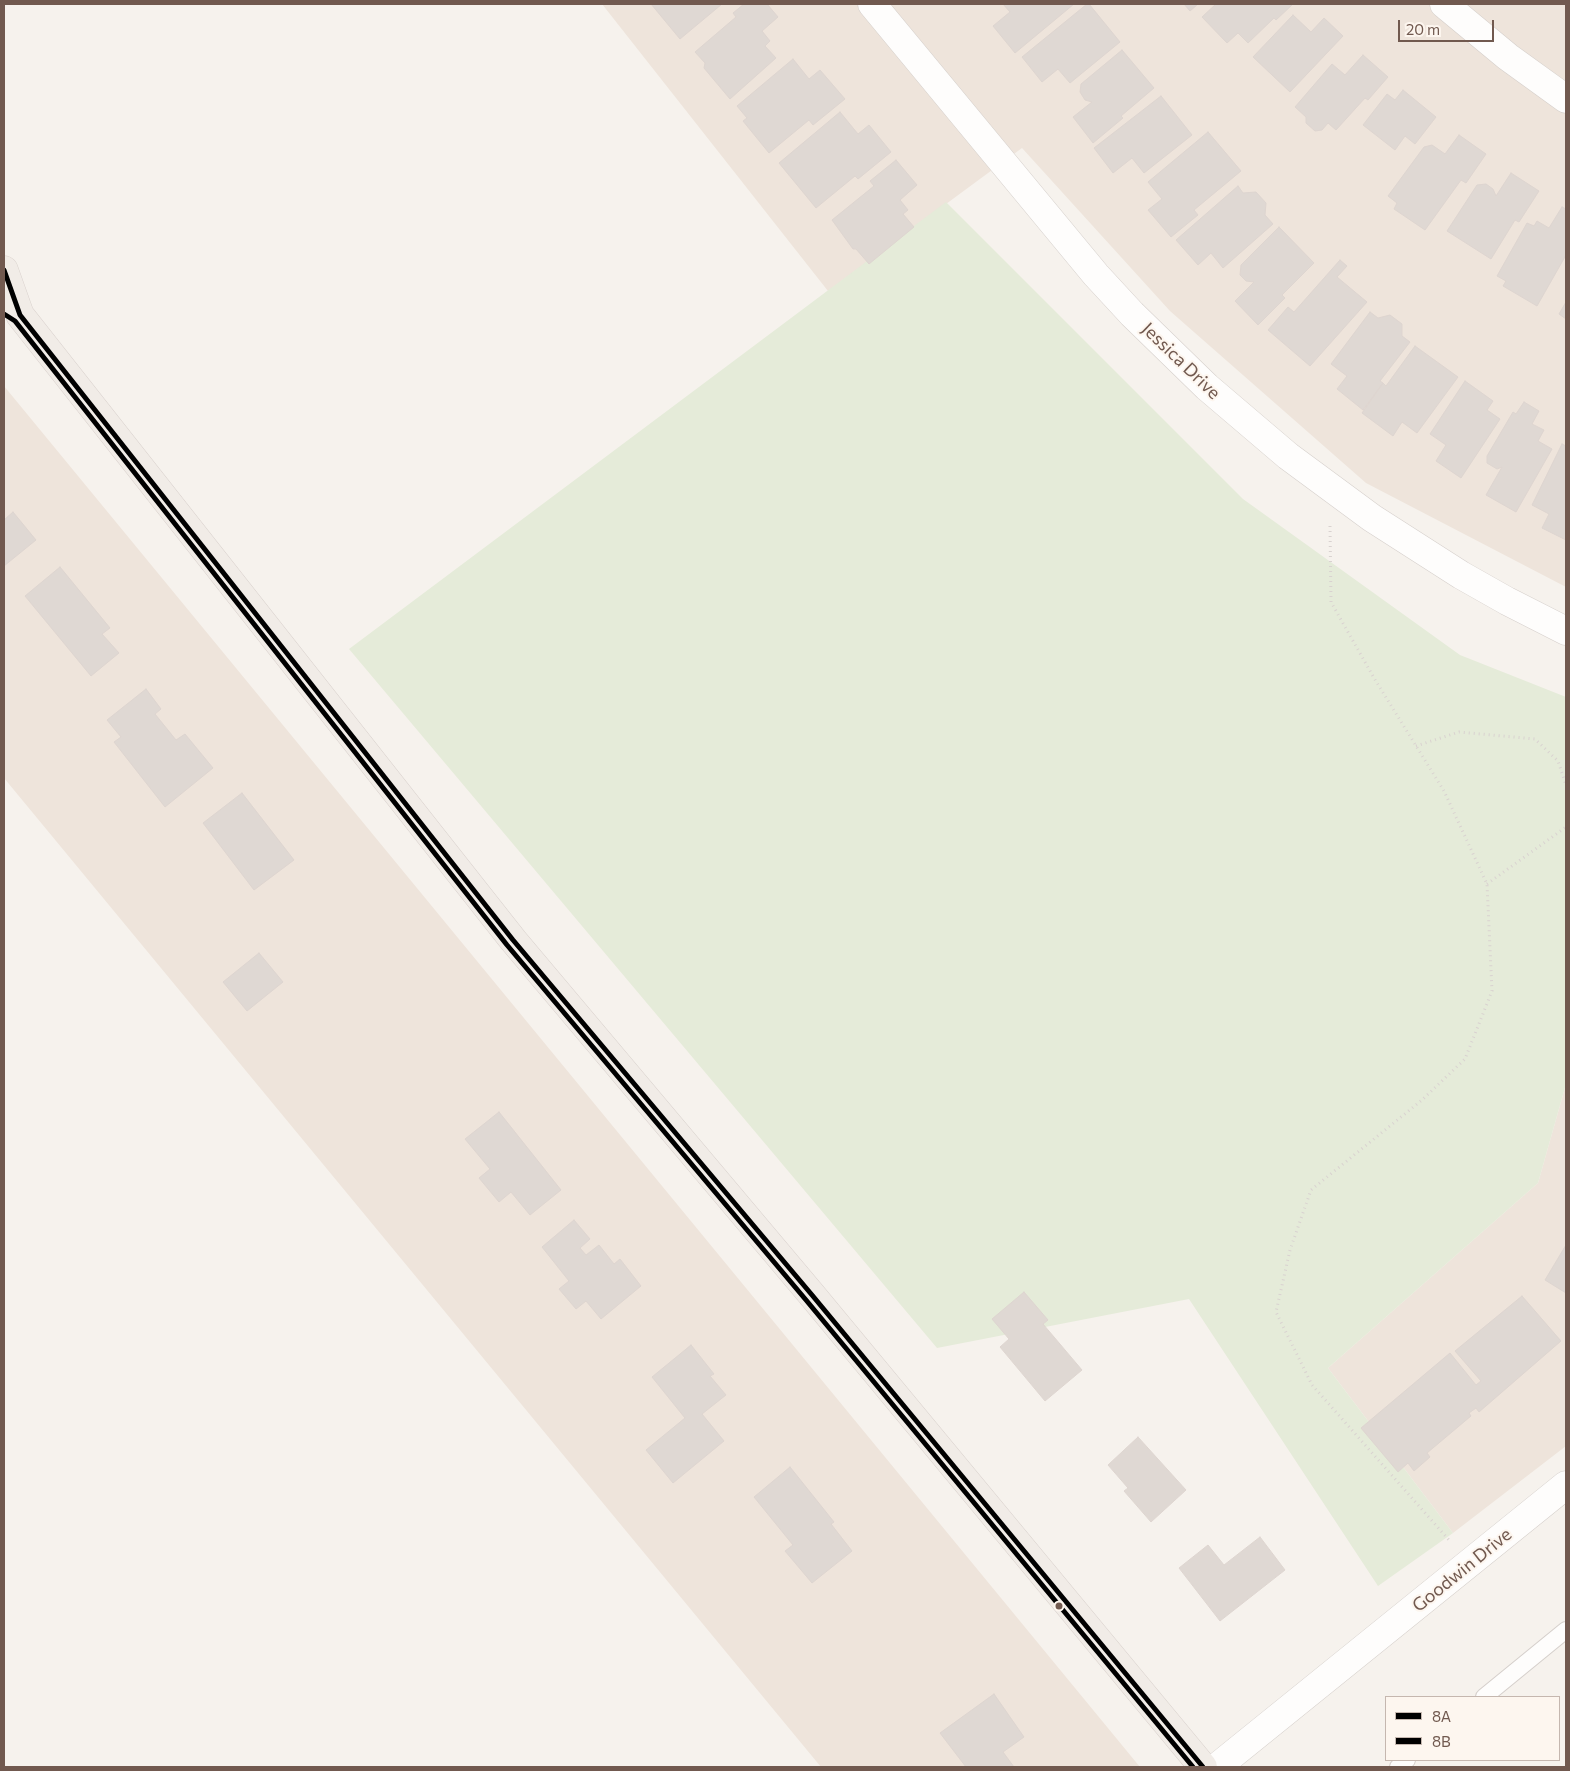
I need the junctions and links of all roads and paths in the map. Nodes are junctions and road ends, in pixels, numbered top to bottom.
1 (872, 4) edge
2 (1444, 4) edge
3 (1566, 99) edge
4 (4, 270) edge
5 (12, 311) edge
6 (1329, 488) junction
7 (1566, 631) edge
8 (1416, 746) junction
9 (1566, 785) edge
10 (1566, 827) edge
11 (1487, 884) junction
12 (1566, 1485) edge
13 (1471, 1564) junction
14 (1566, 1630) edge
15 (1485, 1696) edge
16 (1203, 1767) edge
17 (1217, 1767) edge

1 - 6 street, Jessica Drive
2 - 3 street
4 - 5 main road
5 - 16 main road
6 - 7 street, Jessica Drive
6 - 8 path
8 - 9 path
8 - 11 path
10 - 11 path
11 - 13 path
12 - 13 street, Goodwin Drive
13 - 17 street, Goodwin Drive
14 - 15 lane

